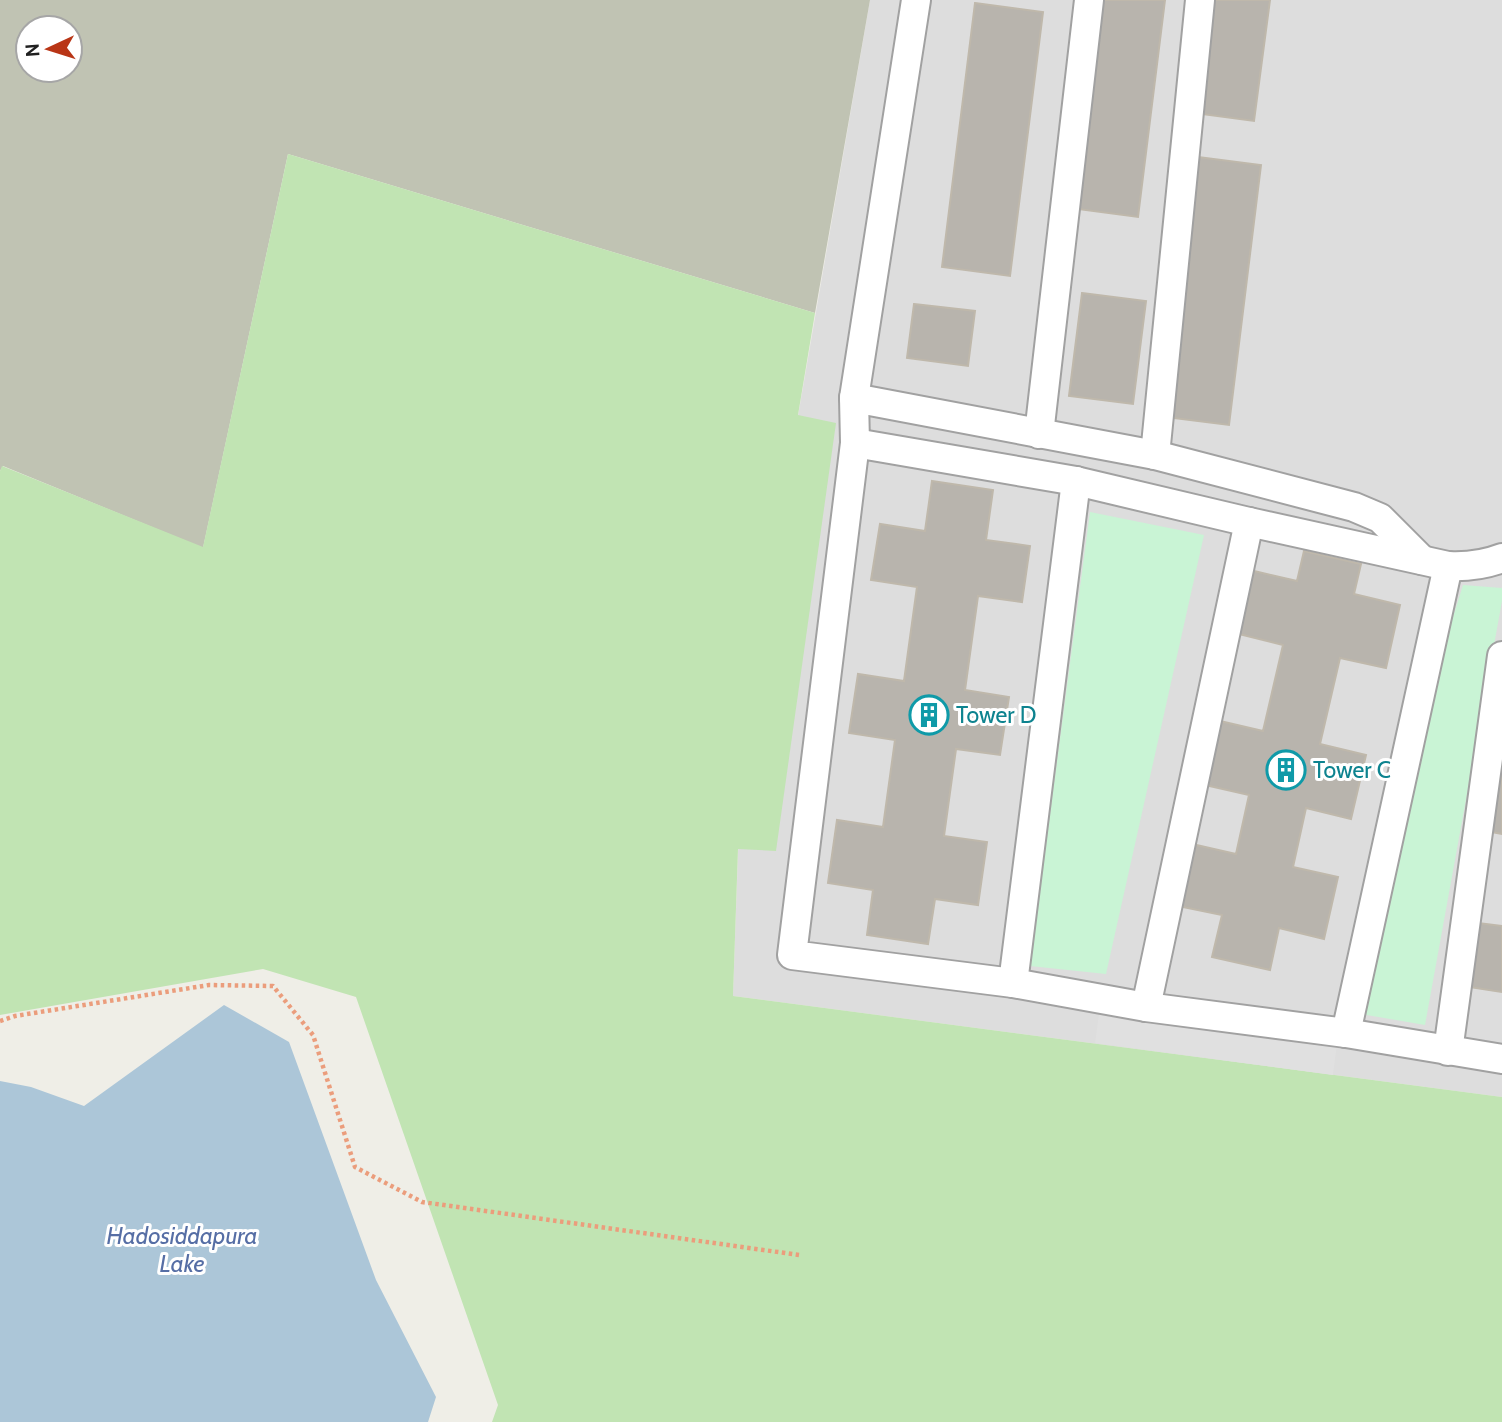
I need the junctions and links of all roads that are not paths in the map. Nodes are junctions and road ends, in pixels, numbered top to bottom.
1 (916, 0) edge
2 (1089, 0) edge
3 (1200, 0) edge
4 (854, 398) junction
5 (1040, 433) junction
6 (855, 443) junction
7 (1155, 455) junction
8 (1076, 481) junction
9 (1249, 522) junction
10 (1502, 558) edge
11 (1436, 563) junction
12 (1502, 656) edge
13 (1013, 983) junction
14 (1146, 1007) junction
15 (1346, 1033) junction
16 (1448, 1051) junction
17 (1502, 1059) edge

1 - 4 street
2 - 5 street
3 - 7 street
4 - 5 street
4 - 6 street
5 - 7 street
6 - 8 street
6 - 13 street
7 - 11 street
8 - 9 street
8 - 13 street
9 - 11 street
9 - 14 street
10 - 11 street
11 - 15 street
12 - 16 street
13 - 14 street
14 - 15 street
15 - 16 street
16 - 17 street

